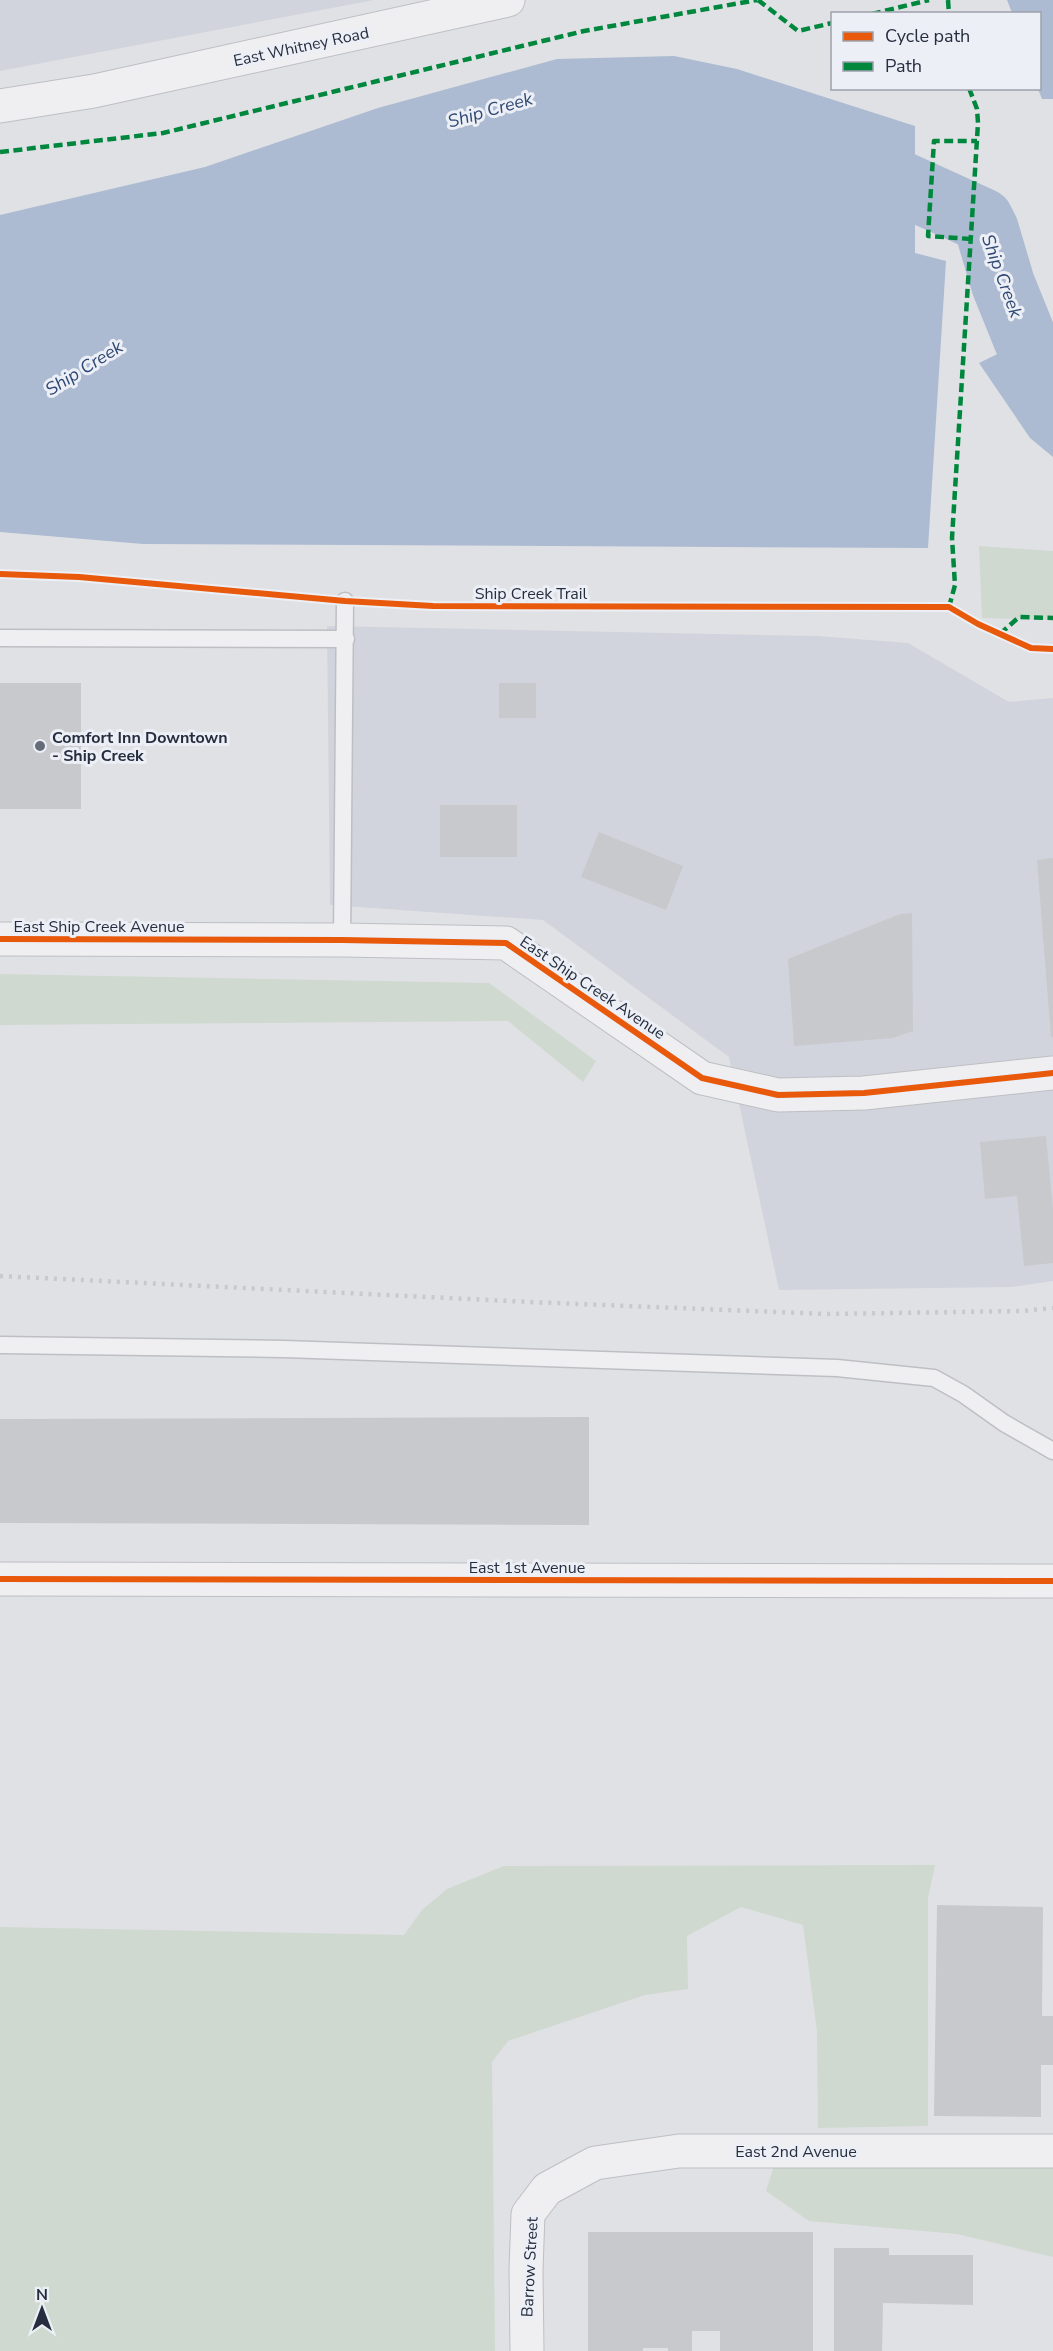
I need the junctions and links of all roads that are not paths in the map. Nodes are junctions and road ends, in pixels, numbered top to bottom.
1 (508, 0) edge
2 (0, 106) edge
3 (345, 601) dead end
4 (0, 638) edge
5 (346, 639) junction
6 (0, 939) edge
7 (342, 940) junction
8 (1053, 1073) edge
9 (0, 1345) edge
10 (1053, 1451) edge
11 (0, 1579) edge
12 (1053, 1581) edge
13 (1053, 2151) edge
14 (547, 2189) joint
15 (526, 2351) edge

1 - 2 street, East Whitney Road
3 - 5 lane
4 - 5 lane
5 - 7 lane
6 - 7 street, East Ship Creek Avenue
7 - 8 street, East Ship Creek Avenue
9 - 10 lane
11 - 12 street, East 1st Avenue
13 - 14 street, East 2nd Avenue
14 - 15 street, Barrow Street

